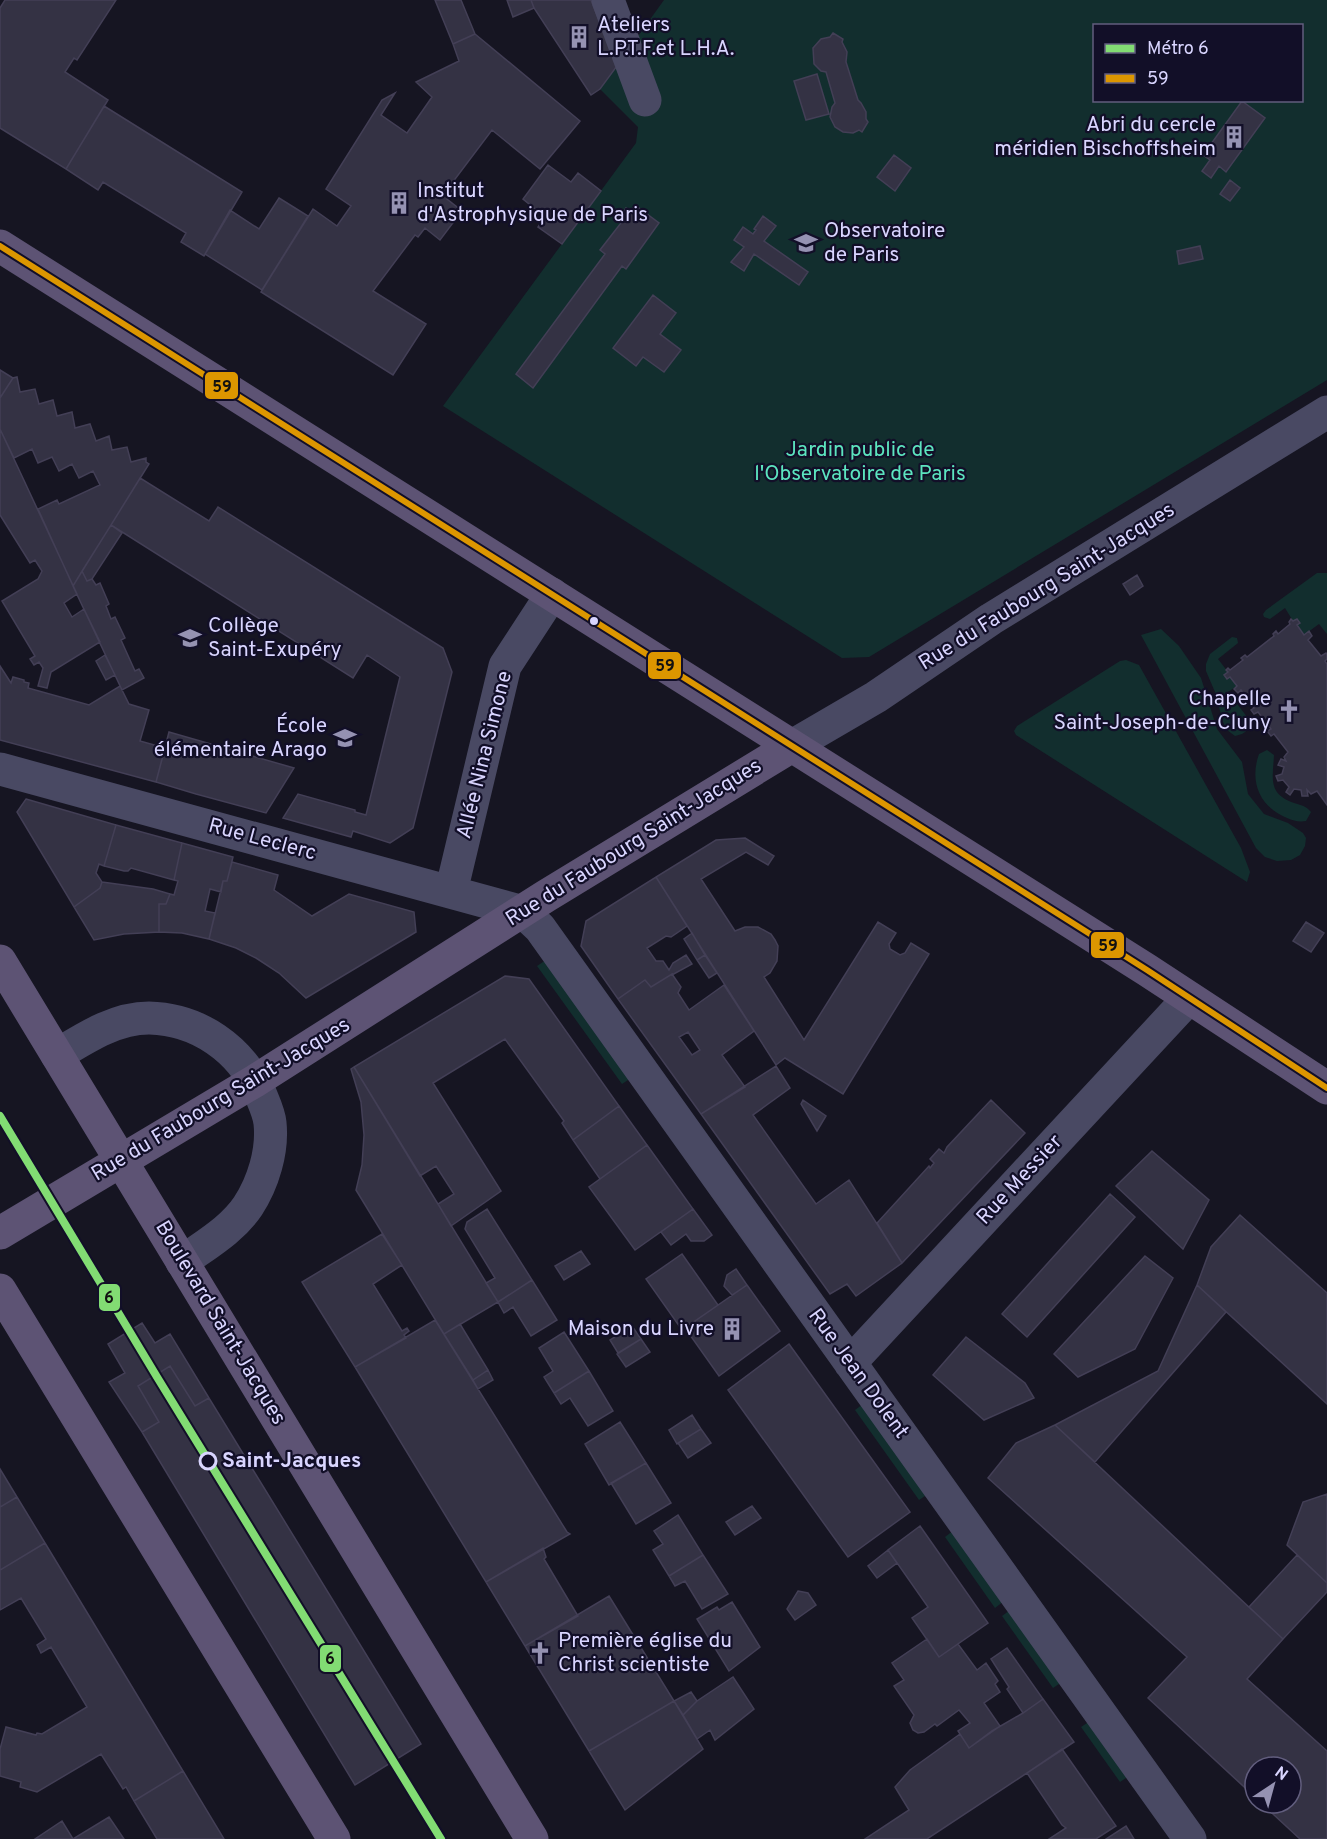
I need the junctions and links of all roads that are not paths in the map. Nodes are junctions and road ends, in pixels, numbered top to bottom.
1 (608, 0) edge
2 (645, 100) dead end
3 (0, 246) edge
4 (1327, 412) edge
5 (552, 594) junction
6 (792, 746) junction
7 (0, 769) edge
8 (451, 892) junction
9 (523, 912) junction
10 (0, 961) edge
11 (1189, 998) junction
12 (57, 1055) junction
13 (255, 1081) junction
14 (1327, 1088) edge
15 (122, 1161) junction
16 (0, 1233) edge
17 (182, 1262) junction
18 (0, 1290) edge
19 (850, 1363) junction
20 (334, 1839) edge
21 (532, 1839) edge
22 (1190, 1839) edge

1 - 2 street
3 - 5 main road
4 - 6 street, Rue du Faubourg Saint-Jacques
5 - 6 main road
5 - 8 street, Allée Nina Simone
6 - 9 main road, Rue du Faubourg Saint-Jacques
6 - 11 main road
7 - 8 street, Rue Leclerc
8 - 9 street, Rue Leclerc
9 - 13 main road, Rue du Faubourg Saint-Jacques
9 - 19 street, Rue Jean Dolent
10 - 12 main road, Boulevard Saint-Jacques
11 - 14 main road
11 - 19 street, Rue Messier
12 - 13 street
12 - 15 main road, Boulevard Saint-Jacques
13 - 15 main road, Rue du Faubourg Saint-Jacques
13 - 17 street
15 - 16 main road, Rue du Faubourg Saint-Jacques
15 - 17 main road, Boulevard Saint-Jacques
17 - 21 main road, Boulevard Saint-Jacques
18 - 20 main road
19 - 22 street, Rue Jean Dolent

